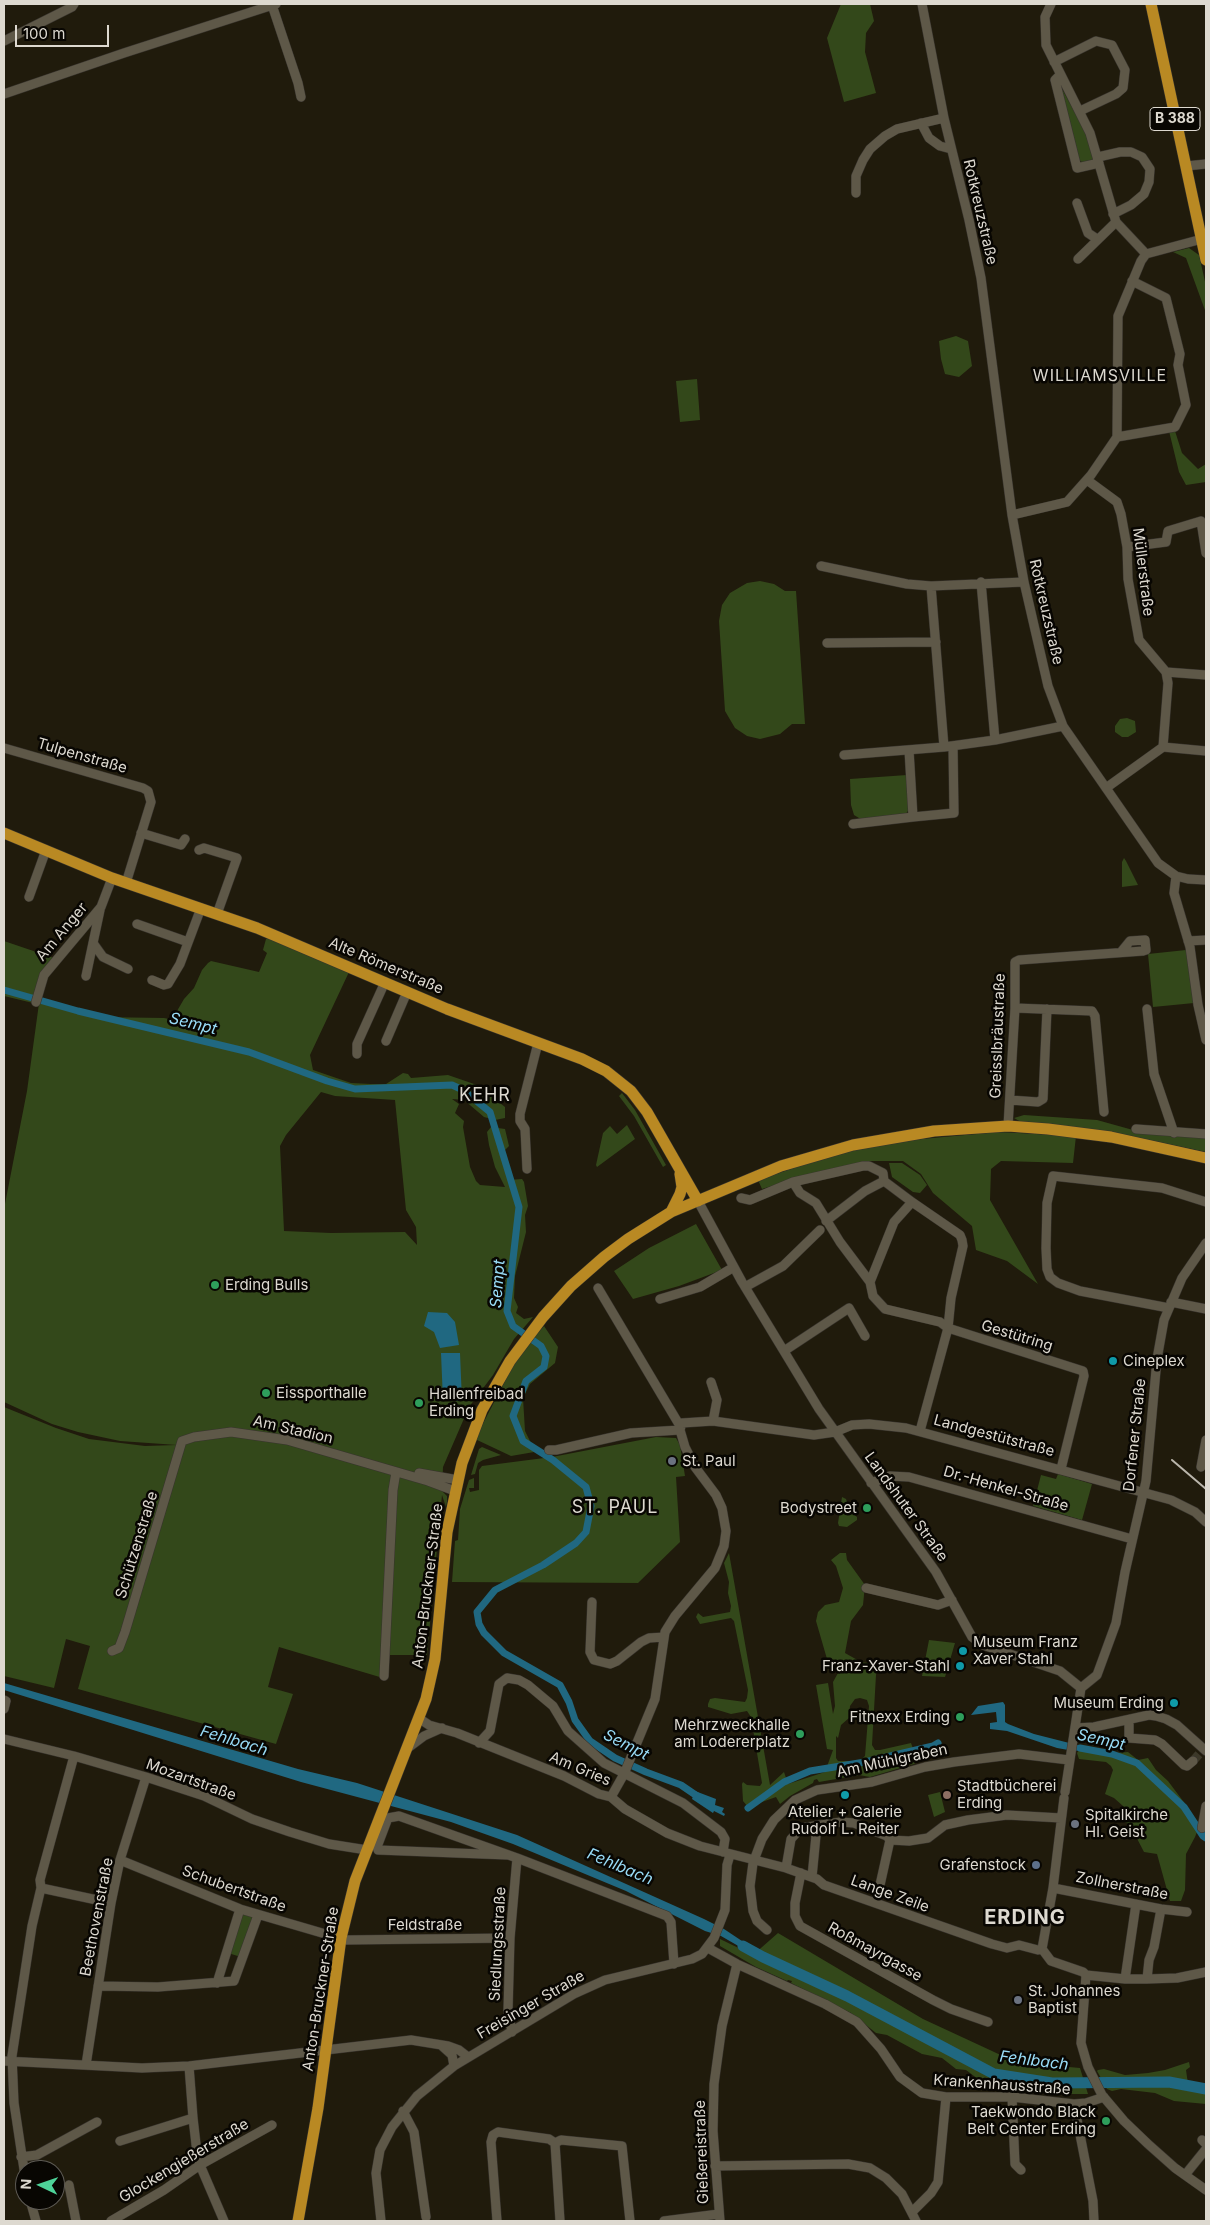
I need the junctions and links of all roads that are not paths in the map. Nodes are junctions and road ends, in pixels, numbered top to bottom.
1 (74, 4) edge
2 (274, 4) edge
3 (922, 4) edge
4 (1051, 4) edge
5 (1151, 4) edge
6 (4, 40) edge
7 (1054, 62) junction
8 (1060, 75) junction
9 (4, 94) edge
10 (301, 97) dead end
11 (1080, 111) junction
12 (944, 118) junction
13 (921, 123) junction
14 (951, 149) junction
15 (1098, 160) junction
16 (1206, 164) edge
17 (1186, 166) junction
18 (856, 193) dead end
19 (1077, 203) dead end
20 (1115, 218) junction
21 (1097, 239) junction
22 (1202, 240) junction
23 (1146, 254) junction
24 (1078, 259) dead end
25 (1206, 260) edge
26 (1132, 282) junction
27 (1117, 437) junction
28 (1087, 480) junction
29 (1012, 515) junction
30 (1204, 521) edge
31 (1204, 533) edge
32 (1127, 547) junction
33 (1206, 552) edge
34 (821, 566) dead end
35 (981, 582) junction
36 (1024, 582) junction
37 (930, 586) junction
38 (936, 642) junction
39 (827, 643) dead end
40 (1166, 672) junction
41 (1206, 675) edge
42 (1063, 726) junction
43 (995, 740) junction
44 (948, 746) junction
45 (4, 748) edge
46 (1164, 748) junction
47 (909, 750) junction
48 (1206, 751) edge
49 (844, 756) dead end
50 (1106, 788) junction
51 (913, 817) junction
52 (852, 824) dead end
53 (4, 833) edge
54 (141, 833) junction
55 (185, 840) dead end
56 (46, 850) junction
57 (199, 850) dead end
58 (1176, 876) junction
59 (112, 878) junction
60 (1206, 880) edge
61 (126, 883) junction
62 (29, 898) dead end
63 (101, 907) junction
64 (201, 908) junction
65 (218, 914) junction
66 (137, 924) dead end
67 (1188, 940) junction
68 (1206, 940) edge
69 (188, 942) junction
70 (93, 943) junction
71 (1121, 952) dead end
72 (128, 969) dead end
73 (86, 976) dead end
74 (152, 980) dead end
75 (385, 982) junction
76 (407, 992) junction
77 (37, 998) dead end
78 (1015, 1008) junction
79 (1148, 1009) dead end
80 (1047, 1010) junction
81 (1206, 1040) edge
82 (386, 1041) dead end
83 (538, 1043) junction
84 (357, 1054) dead end
85 (1010, 1100) junction
86 (1104, 1112) dead end
87 (1008, 1126) junction
88 (1136, 1128) dead end
89 (1174, 1133) junction
90 (1206, 1134) edge
91 (1206, 1158) edge
92 (527, 1169) dead end
93 (680, 1170) junction
94 (884, 1181) junction
95 (793, 1182) junction
96 (742, 1198) dead end
97 (698, 1200) junction
98 (912, 1202) junction
99 (1206, 1202) edge
100 (671, 1212) junction
101 (826, 1222) junction
102 (820, 1230) dead end
103 (1206, 1243) edge
104 (734, 1267) junction
105 (870, 1282) junction
106 (745, 1287) junction
107 (598, 1288) dead end
108 (660, 1299) dead end
109 (1170, 1305) junction
110 (1206, 1309) edge
111 (948, 1328) junction
112 (865, 1336) dead end
113 (784, 1351) junction
114 (711, 1382) dead end
115 (713, 1421) junction
116 (680, 1428) junction
117 (920, 1430) junction
118 (836, 1432) junction
119 (1206, 1440) edge
120 (182, 1441) joint
121 (549, 1450) dead end
122 (462, 1463) junction
123 (1201, 1467) dead end
124 (1061, 1469) junction
125 (396, 1472) junction
126 (443, 1478) junction
127 (871, 1483) junction
128 (456, 1485) junction
129 (1144, 1492) junction
130 (1206, 1522) edge
131 (1132, 1539) junction
132 (866, 1588) dead end
133 (952, 1600) junction
134 (592, 1602) dead end
135 (664, 1637) junction
136 (112, 1651) dead end
137 (384, 1676) dead end
138 (1081, 1688) junction
139 (420, 1719) junction
140 (1128, 1720) junction
141 (442, 1728) junction
142 (1074, 1728) junction
143 (4, 1738) edge
144 (479, 1743) junction
145 (408, 1748) junction
146 (1203, 1751) edge
147 (74, 1756) junction
148 (1069, 1757) junction
149 (1193, 1761) dead end
150 (624, 1773) junction
151 (146, 1777) junction
152 (611, 1797) junction
153 (1206, 1806) edge
154 (385, 1816) junction
155 (1061, 1818) junction
156 (817, 1825) junction
157 (1202, 1828) dead end
158 (890, 1840) junction
159 (366, 1850) junction
160 (726, 1854) junction
161 (513, 1857) junction
162 (755, 1859) junction
163 (120, 1860) junction
164 (786, 1868) junction
165 (801, 1873) junction
166 (812, 1877) junction
167 (41, 1888) junction
168 (1054, 1890) junction
169 (110, 1903) junction
170 (876, 1904) junction
171 (1136, 1904) junction
172 (240, 1909) junction
173 (1161, 1909) junction
174 (1187, 1912) dead end
175 (258, 1915) junction
176 (767, 1930) dead end
177 (341, 1938) junction
178 (510, 1938) junction
179 (708, 1948) junction
180 (1042, 1949) junction
181 (674, 1964) junction
182 (738, 1964) junction
183 (1206, 1972) edge
184 (1086, 1975) junction
185 (1125, 1979) junction
186 (1147, 1979) junction
187 (216, 1983) junction
188 (98, 1986) junction
189 (988, 2022) dead end
190 (512, 2032) junction
191 (440, 2044) junction
192 (326, 2051) junction
193 (468, 2057) junction
194 (8, 2062) edge
195 (86, 2065) junction
196 (189, 2066) junction
197 (454, 2066) junction
198 (1012, 2096) junction
199 (946, 2097) junction
200 (1103, 2097) junction
201 (1074, 2104) junction
202 (403, 2111) junction
203 (193, 2118) junction
204 (97, 2122) dead end
205 (272, 2126) dead end
206 (120, 2141) dead end
207 (555, 2143) junction
208 (1206, 2149) edge
209 (21, 2158) joint
210 (200, 2165) junction
211 (715, 2166) junction
212 (1021, 2170) dead end
213 (1185, 2175) junction
214 (69, 2184) dead end
215 (1206, 2190) edge
216 (426, 2217) dead end
217 (719, 2217) edge
218 (914, 2219) edge
219 (76, 2221) edge
220 (111, 2221) edge
221 (224, 2221) edge
222 (298, 2221) edge
223 (381, 2221) edge
224 (497, 2221) edge
225 (560, 2221) edge
226 (630, 2221) edge
227 (664, 2221) edge
228 (1094, 2221) edge

1 - 6 street
2 - 9 street
2 - 10 street
3 - 12 street, Rotkreuzstraße
4 - 7 street
5 - 17 main road, B 388
7 - 8 street
7 - 11 street
8 - 11 street
8 - 15 street
11 - 15 street
12 - 13 street
12 - 14 street, Rotkreuzstraße
13 - 14 street, Rotkreuzstraße
13 - 18 street
14 - 29 street, Rotkreuzstraße
15 - 20 street
15 - 20 street
16 - 17 street
17 - 22 main road, B 388
19 - 21 street
20 - 21 street
20 - 23 street
21 - 24 street
22 - 23 street
22 - 25 main road, B 388
23 - 26 street
26 - 27 street
26 - 27 street
27 - 28 street
28 - 29 street
28 - 32 street, Müllerstraße
29 - 36 street, Rotkreuzstraße
30 - 31 street
30 - 32 street
31 - 33 street
32 - 40 street, Müllerstraße
34 - 37 street
35 - 36 street
35 - 37 street
35 - 43 street
36 - 42 street, Rotkreuzstraße
37 - 38 street
38 - 39 street
38 - 44 street
40 - 41 street
40 - 46 street
42 - 43 street
42 - 50 street, Rotkreuzstraße
43 - 44 street
44 - 47 street
44 - 51 street
45 - 54 street, Tulpenstraße
46 - 48 street
46 - 50 street
47 - 49 street
47 - 51 street
50 - 58 street, Rotkreuzstraße
51 - 52 street
53 - 56 main road, Alte Römerstraße
54 - 55 street
54 - 61 street
56 - 59 main road, Alte Römerstraße
56 - 62 street
57 - 65 street
58 - 60 street
58 - 67 street
59 - 61 main road, Alte Römerstraße
59 - 63 street, Am Anger
61 - 64 main road, Alte Römerstraße
63 - 70 street, Am Anger
63 - 77 street, Am Anger
64 - 65 main road, Alte Römerstraße
64 - 69 street
65 - 75 main road, Alte Römerstraße
66 - 69 street
67 - 68 street
67 - 81 street
69 - 74 street
70 - 72 street, Am Anger
70 - 73 street, Am Anger
71 - 78 street, Greisslbräustraße
75 - 76 main road, Alte Römerstraße
75 - 84 street
76 - 82 street
76 - 83 main road, Alte Römerstraße
78 - 80 street
78 - 85 street, Greisslbräustraße
79 - 89 street
80 - 85 street
80 - 86 street
83 - 92 street
83 - 93 main road, Alte Römerstraße
85 - 87 street, Greisslbräustraße
87 - 91 main road, Anton-Bruckner-Straße
87 - 97 main road, Anton-Bruckner-Straße
88 - 89 street
89 - 90 street
93 - 97 main road, Alte Römerstraße
93 - 100 main road
94 - 95 street
94 - 98 street
94 - 101 street
95 - 96 street
95 - 101 street
97 - 100 main road, Anton-Bruckner-Straße
97 - 104 street, Landshuter Straße
98 - 105 street
98 - 111 street
99 - 109 street
100 - 122 main road, Anton-Bruckner-Straße
101 - 105 street
102 - 106 street
103 - 109 street, Dorfener Straße
104 - 106 street, Landshuter Straße
104 - 108 street
105 - 111 street
106 - 113 street, Landshuter Straße
107 - 116 street
109 - 110 street
109 - 129 street, Dorfener Straße
111 - 117 street
111 - 124 street, Gestütring
112 - 113 street
113 - 118 street, Landshuter Straße
114 - 115 street
115 - 116 street
115 - 118 street
116 - 121 street
116 - 135 street
117 - 118 street, Landgestütstraße
117 - 124 street, Landgestütstraße
118 - 127 street, Landshuter Straße
119 - 123 street
120 - 125 street, Am Stadion
120 - 136 street, Schützenstraße
122 - 126 street
122 - 128 main road, Anton-Bruckner-Straße
124 - 129 street, Landgestütstraße
125 - 126 street, Am Stadion
125 - 128 street, Am Stadion
125 - 137 street
126 - 128 street, Am Stadion
127 - 131 street, Dr.-Henkel-Straße
127 - 133 street, Landshuter Straße
128 - 139 main road, Anton-Bruckner-Straße
129 - 130 street, Landgestütstraße
129 - 131 street, Dorfener Straße
131 - 138 street, Dorfener Straße
132 - 133 street
133 - 138 street, Landshuter Straße
134 - 135 street
135 - 150 street
138 - 142 street
139 - 141 street, Am Gries
139 - 145 main road, Anton-Bruckner-Straße
140 - 142 street
140 - 146 street
140 - 149 street
141 - 144 street, Am Gries
141 - 145 street
142 - 148 street
143 - 147 street, Mozartstraße
144 - 150 street
144 - 152 street, Am Gries
145 - 154 main road, Anton-Bruckner-Straße
147 - 151 street, Mozartstraße
147 - 167 street
148 - 155 street
148 - 162 street, Am Mühlgraben
150 - 152 street
150 - 160 street
151 - 159 street, Mozartstraße
151 - 163 street, Beethovenstraße
152 - 160 street, Am Gries
153 - 157 street
154 - 159 main road, Anton-Bruckner-Straße
154 - 161 street
154 - 161 street
155 - 158 street
155 - 168 street
156 - 158 street
156 - 164 street
156 - 166 street
158 - 170 street
159 - 177 main road, Anton-Bruckner-Straße
160 - 162 street, Lange Zeile
160 - 179 street, Freisinger Straße
161 - 178 street, Siedlungsstraße
161 - 181 street
162 - 164 street, Lange Zeile
162 - 176 street, Am Mühlgraben
163 - 169 street, Beethovenstraße
163 - 172 street, Schubertstraße
164 - 165 street, Lange Zeile
165 - 166 street, Lange Zeile
165 - 189 street, Roßmayrgasse
166 - 170 street, Lange Zeile
167 - 169 street
167 - 194 street
168 - 171 street, Zollnerstraße
168 - 180 street
169 - 188 street, Beethovenstraße
170 - 180 street, Lange Zeile
171 - 173 street, Zollnerstraße
171 - 185 street
172 - 175 street, Schubertstraße
172 - 187 street
173 - 174 street, Zollnerstraße
173 - 186 street
175 - 177 street, Schubertstraße
175 - 187 street
177 - 178 street, Feldstraße
177 - 192 main road, Anton-Bruckner-Straße
178 - 190 street, Siedlungsstraße
179 - 181 street, Freisinger Straße
179 - 182 street, Krankenhausstraße
180 - 184 street
181 - 190 street, Freisinger Straße
182 - 199 street, Krankenhausstraße
182 - 211 street, Gießereistraße
183 - 186 street
184 - 185 street
184 - 200 street
185 - 186 street
187 - 188 street
188 - 195 street, Beethovenstraße
190 - 193 street, Freisinger Straße
191 - 192 street
191 - 193 street
191 - 197 street
192 - 196 street
192 - 222 main road, Anton-Bruckner-Straße
193 - 197 street, Freisinger Straße
194 - 195 street
194 - 209 street
195 - 196 street
196 - 203 street
197 - 202 street, Freisinger Straße
198 - 199 street, Krankenhausstraße
198 - 201 street, Krankenhausstraße
198 - 212 street
199 - 218 street
200 - 201 street, Krankenhausstraße
200 - 213 street
201 - 228 street
202 - 216 street
202 - 223 street, Freisinger Straße
203 - 206 street
203 - 210 street
204 - 209 street
205 - 210 street, Glockengießerstraße
207 - 224 street
207 - 225 street
207 - 226 street
208 - 213 street
210 - 220 street, Glockengießerstraße
210 - 221 street
211 - 217 street, Gießereistraße
211 - 218 street
213 - 215 street
214 - 219 street
217 - 227 street

